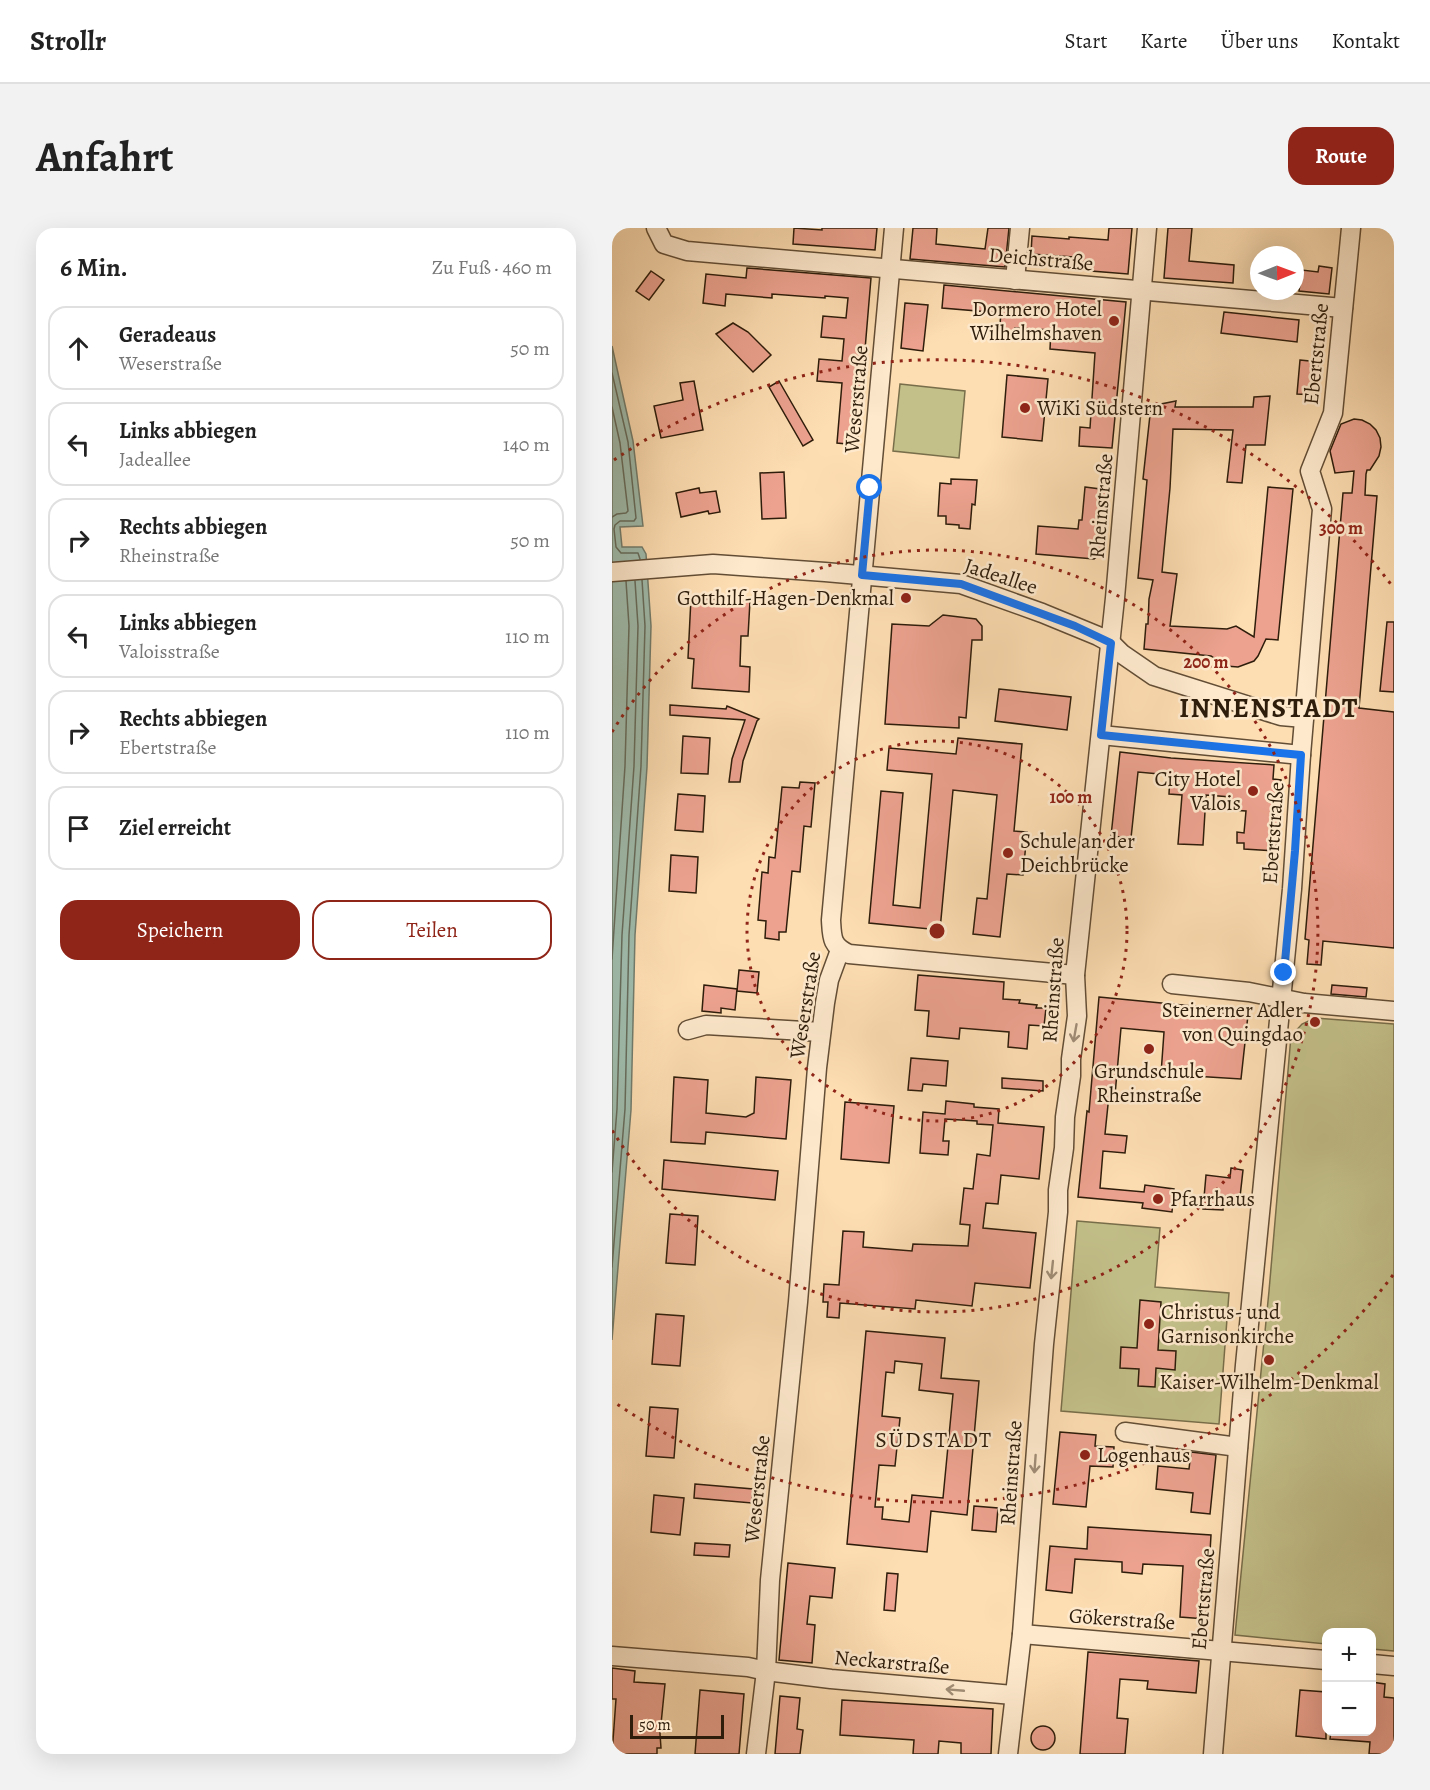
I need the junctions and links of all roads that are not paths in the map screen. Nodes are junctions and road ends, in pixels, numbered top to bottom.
1 (894, 228) edge
2 (1020, 228) edge
3 (1147, 228) edge
4 (1351, 228) edge
5 (660, 236) edge
6 (891, 270) junction
7 (1015, 280) junction
8 (1142, 290) junction
9 (1343, 308) junction
10 (612, 572) edge
11 (862, 575) junction
12 (1111, 643) junction
13 (1304, 718) junction
14 (1101, 735) junction
15 (1301, 755) junction
16 (840, 950) junction
17 (1075, 975) junction
18 (1172, 984) dead end
19 (1281, 998) junction
20 (1394, 1011) edge
21 (688, 1030) dead end
22 (821, 1032) junction
23 (1125, 1432) dead end
24 (1238, 1447) junction
25 (1022, 1634) junction
26 (1222, 1650) junction
27 (612, 1656) edge
28 (1322, 1660) edge
29 (1376, 1664) edge
30 (1394, 1666) edge
31 (766, 1671) junction
32 (1013, 1695) junction
33 (756, 1754) edge
34 (1008, 1754) edge
35 (1213, 1754) edge

1 - 6 street, Weserstraße
2 - 7 street
3 - 8 street, Rheinstraße
4 - 9 street, Ebertstraße
5 - 6 street, Deichstraße
6 - 7 street, Deichstraße
6 - 11 street, Weserstraße
7 - 8 street, Deichstraße
8 - 9 street, Deichstraße
8 - 12 street, Rheinstraße
9 - 13 street, Ebertstraße
10 - 11 street, Jadeallee
11 - 12 street, Jadeallee
11 - 16 street, Weserstraße
12 - 13 street, Jadeallee
12 - 14 street, Rheinstraße
13 - 15 street, Ebertstraße
14 - 15 street
14 - 17 street, Rheinstraße
15 - 19 street, Ebertstraße
16 - 17 street
16 - 22 street, Weserstraße
17 -> 25 street, Rheinstraße
18 - 19 street
19 - 20 street
19 - 24 street, Ebertstraße
21 - 22 street
22 - 31 street, Weserstraße
23 - 24 street
24 - 26 street, Ebertstraße
25 - 26 street, Gökerstraße
25 - 32 street, Rheinstraße
26 - 28 street, Gökerstraße
26 - 35 street, Ebertstraße
27 - 31 street, Neckarstraße
29 - 30 street
32 -> 31 street, Neckarstraße
31 - 33 street, Weserstraße
32 - 34 street, Rheinstraße

